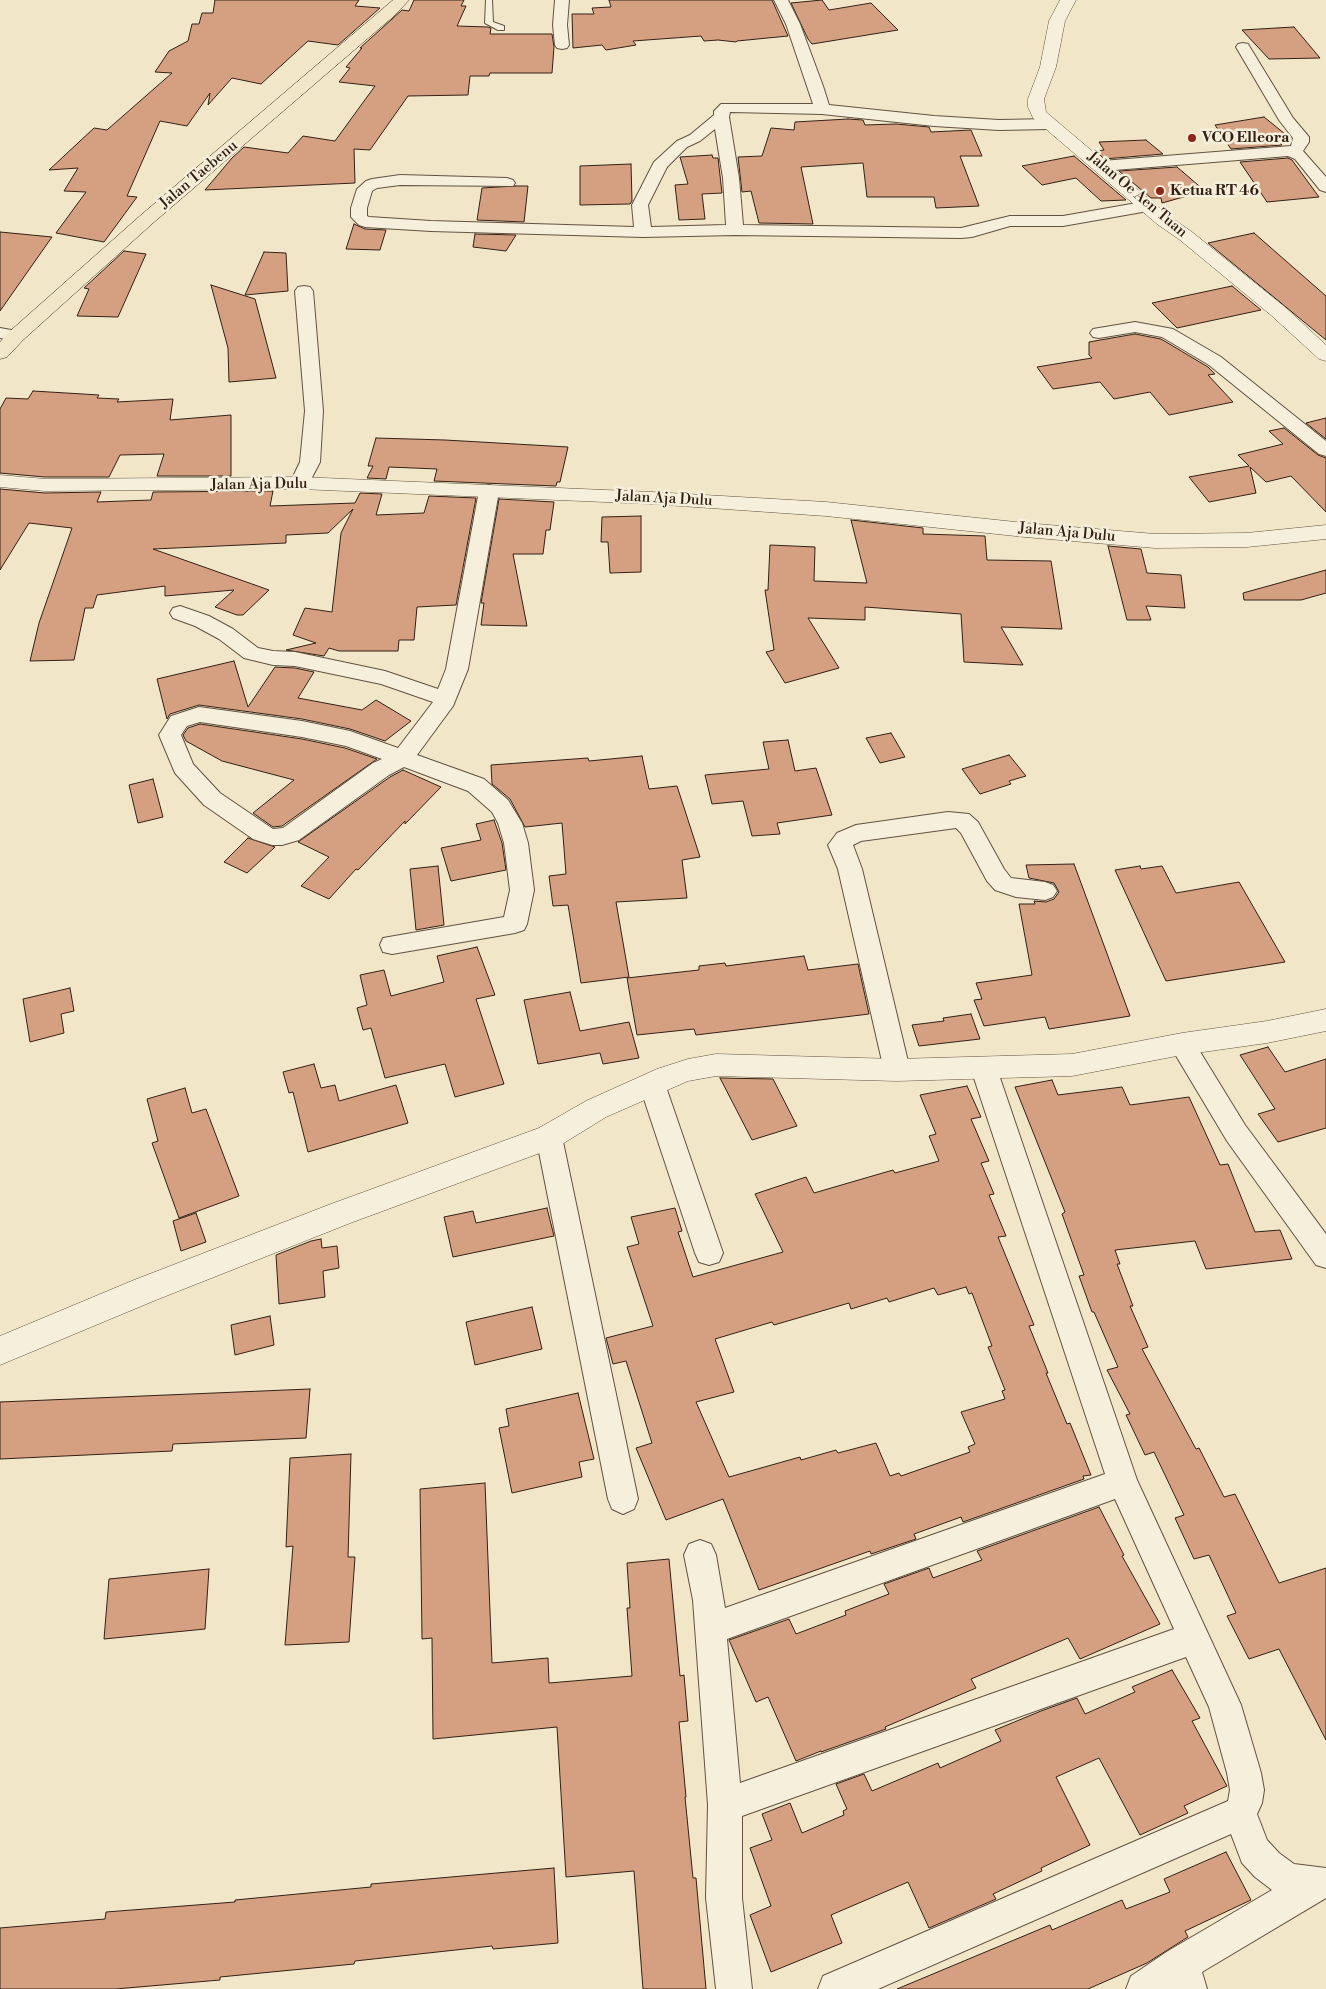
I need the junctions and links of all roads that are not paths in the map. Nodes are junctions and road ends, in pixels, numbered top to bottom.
1 (400, 0) edge
2 (488, 0) edge
3 (562, 0) edge
4 (780, 0) edge
5 (1068, 0) edge
6 (501, 28) dead end
7 (562, 45) dead end
8 (1243, 47) dead end
9 (822, 108) junction
10 (721, 117) junction
11 (1050, 124) junction
12 (1295, 152) junction
13 (1102, 166) junction
14 (507, 183) dead end
15 (1326, 187) edge
16 (1148, 206) junction
17 (735, 230) junction
18 (643, 232) junction
19 (304, 291) dead end
20 (1099, 332) dead end
21 (8, 334) edge
22 (1323, 347) edge
23 (0, 354) edge
24 (1326, 450) edge
25 (0, 482) edge
26 (300, 483) junction
27 (489, 491) junction
28 (1326, 532) edge
29 (180, 614) dead end
30 (446, 699) junction
31 (403, 758) junction
32 (1045, 891) dead end
33 (392, 945) dead end
34 (1326, 1020) edge
35 (1182, 1044) junction
36 (984, 1069) junction
37 (897, 1070) junction
38 (652, 1084) junction
39 (548, 1137) junction
40 (709, 1253) dead end
41 (1326, 1256) edge
42 (0, 1350) edge
43 (1123, 1482) junction
44 (623, 1499) dead end
45 (700, 1555) dead end
46 (710, 1629) junction
47 (1194, 1638) junction
48 (725, 1806) junction
49 (1240, 1813) junction
50 (1320, 1884) edge
51 (1185, 1977) edge
52 (734, 1989) edge
53 (836, 1989) edge
54 (1144, 1989) edge

1 - 21 main road, Jalan Taebenu
2 - 6 lane
3 - 7 street
4 - 9 street
5 - 11 street, Jalan Oe Aen Tuan
8 - 12 street
9 - 10 street
9 - 11 street
10 - 17 street
10 - 18 street
11 - 13 street, Jalan Oe Aen Tuan
12 - 13 street
12 - 15 street
13 - 16 street, Jalan Oe Aen Tuan
14 - 18 street
16 - 17 street
16 - 22 street, Jalan Oe Aen Tuan
17 - 18 street
19 - 26 street
20 - 24 street
21 - 23 main road, Jalan Taebenu
25 - 26 street, Jalan Aja Dulu
26 - 27 street, Jalan Aja Dulu
27 - 28 street, Jalan Aja Dulu
27 - 30 street
29 - 30 street
30 - 31 street
31 - 31 street
31 - 33 street
32 - 37 street
34 - 35 street
35 - 36 street
35 - 41 street
36 - 37 street
36 - 43 street
37 - 38 street
38 - 39 street
38 - 40 street
39 - 42 street
39 - 44 street
43 - 46 street
43 - 47 street
45 - 46 street
46 - 48 street
47 - 48 street
47 - 49 street
48 - 52 street
49 - 50 street
49 - 53 street
50 - 51 street
51 - 54 street

